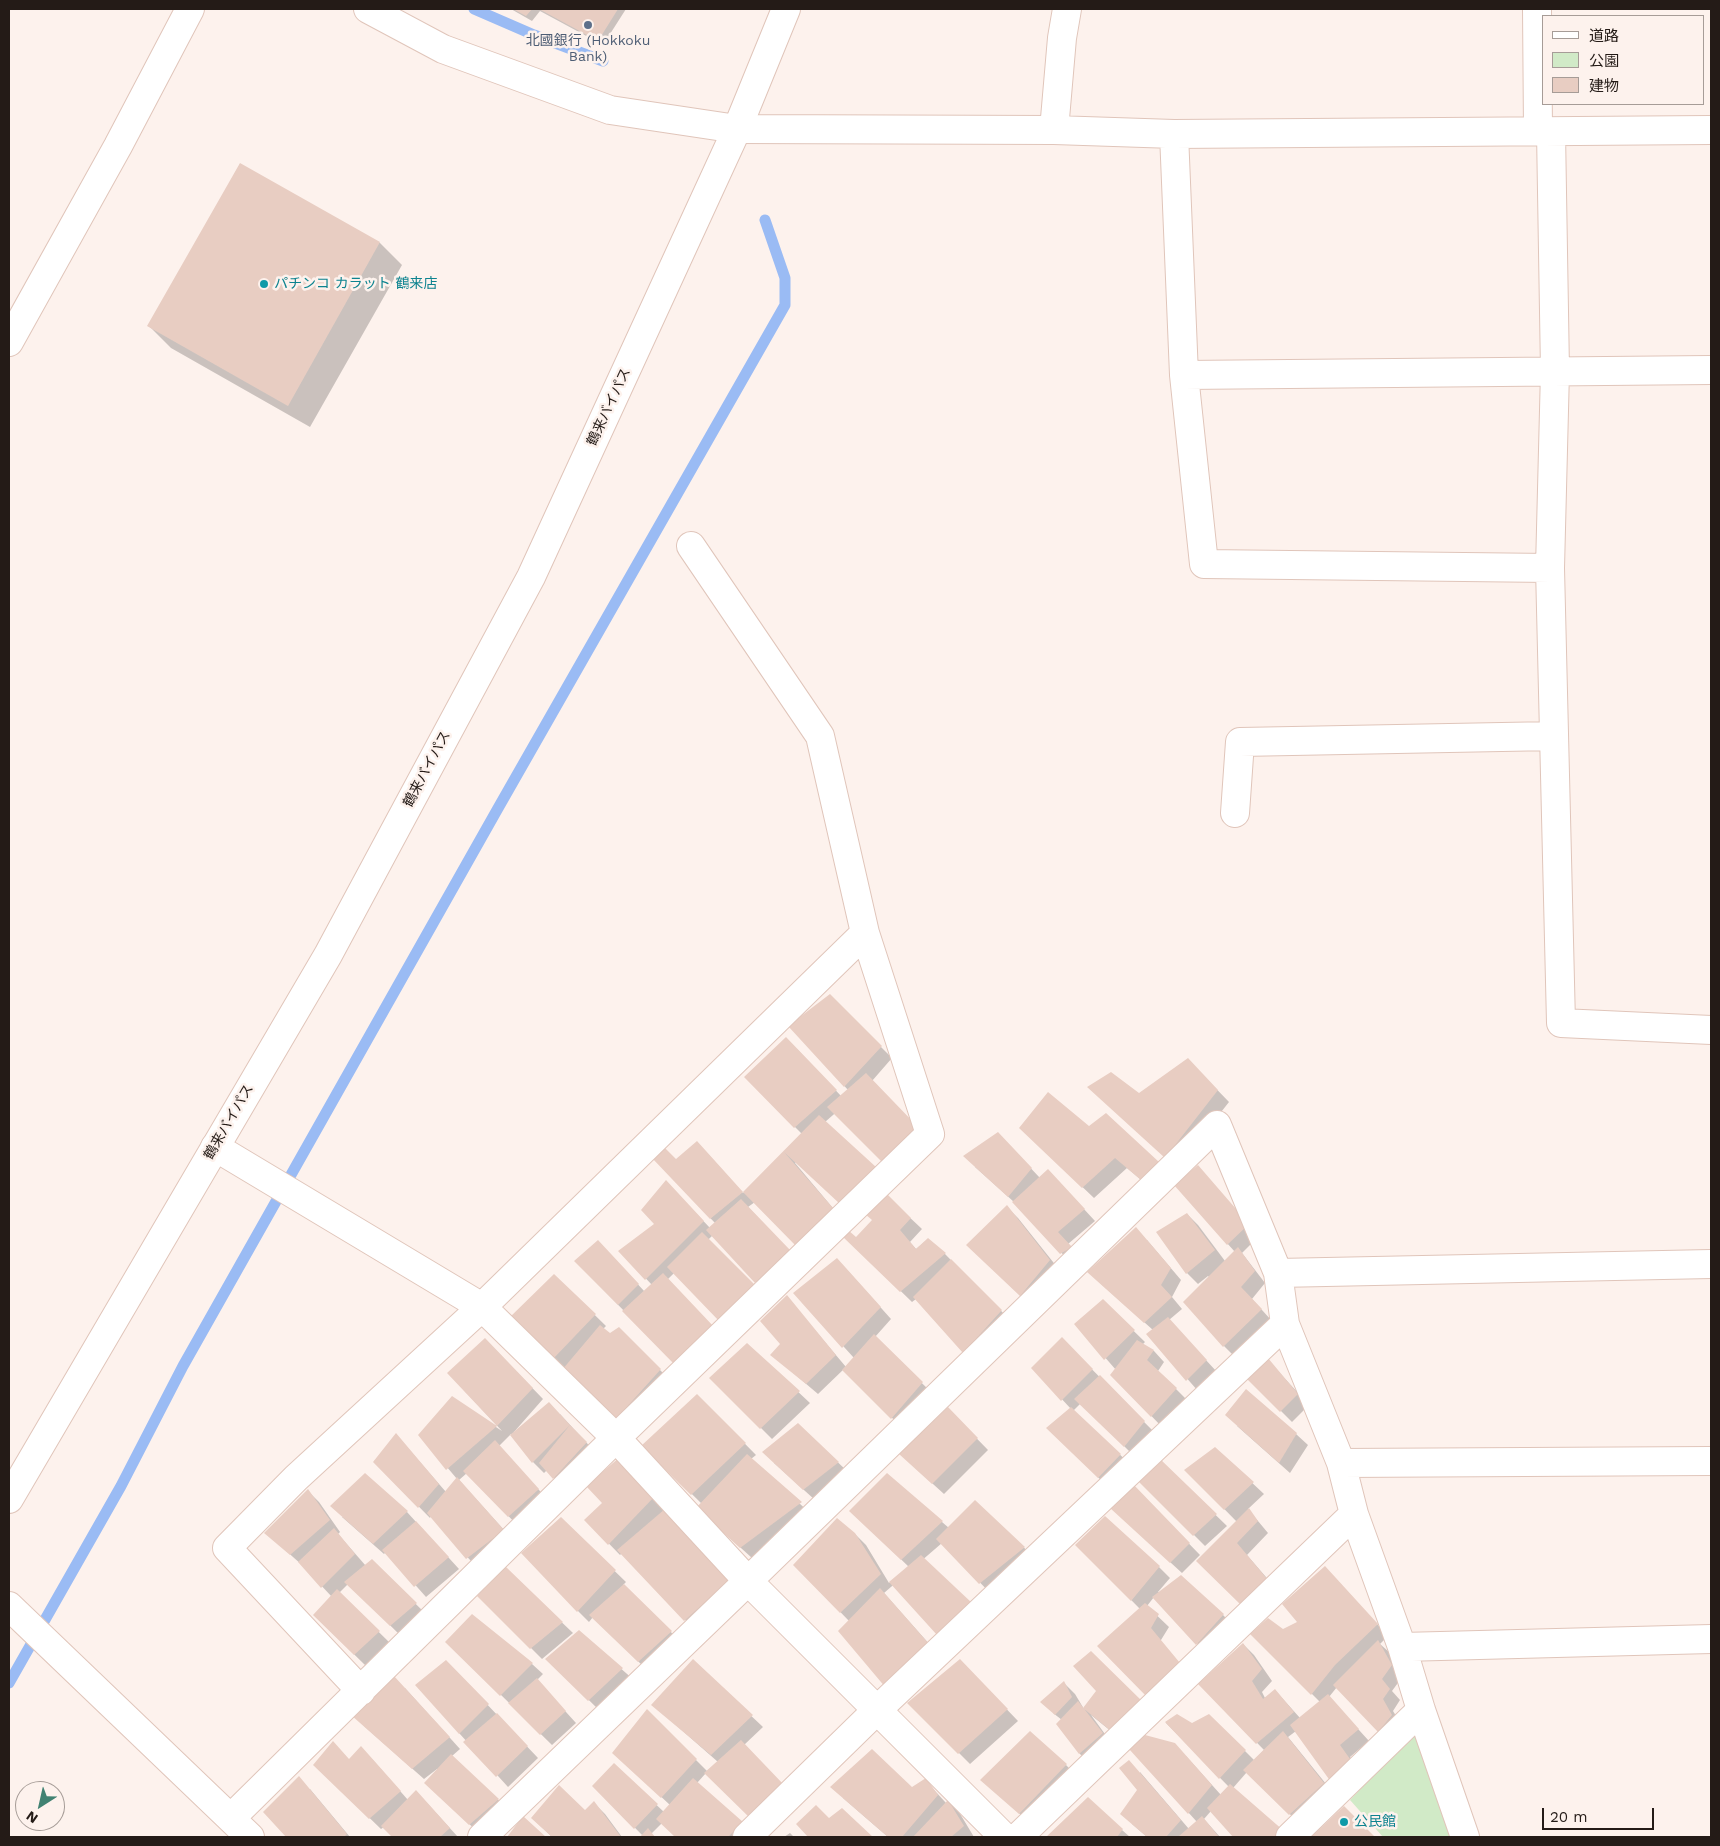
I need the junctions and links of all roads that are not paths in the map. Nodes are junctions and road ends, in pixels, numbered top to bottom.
1 (190, 9) edge
2 (368, 9) edge
3 (786, 9) edge
4 (1067, 9) edge
5 (1537, 9) edge
6 (1542, 96) edge
7 (1543, 105) edge
8 (738, 129) junction
9 (1054, 130) junction
10 (1711, 130) edge
11 (1544, 131) junction
12 (1174, 134) junction
13 (9, 342) edge
14 (1711, 370) edge
15 (1555, 371) junction
16 (1184, 374) junction
17 (691, 546) dead end
18 (1550, 568) junction
19 (1554, 736) junction
20 (1235, 813) dead end
21 (865, 933) junction
22 (1711, 1030) edge
23 (215, 1147) junction
24 (1711, 1264) edge
25 (1278, 1273) junction
26 (482, 1307) junction
27 (1285, 1324) junction
28 (616, 1438) junction
29 (1711, 1461) edge
30 (1340, 1463) junction
31 (9, 1499) edge
32 (1354, 1514) junction
33 (748, 1581) junction
34 (17, 1615) edge
35 (1711, 1639) edge
36 (1402, 1647) junction
37 (361, 1691) junction
38 (877, 1710) junction
39 (1421, 1710) junction
40 (231, 1818) junction
41 (250, 1837) edge
42 (482, 1837) edge
43 (747, 1837) edge
44 (1004, 1837) edge
45 (1018, 1837) edge
46 (1290, 1837) edge
47 (1465, 1837) edge

1 - 13 main road
2 - 8 main road
3 - 8 main road, 鶴来バイパス
4 - 9 main road
5 - 6 main road
7 - 11 main road
8 - 9 main road
8 - 23 main road, 鶴来バイパス
9 - 12 main road
10 - 11 main road
11 - 12 main road
11 - 15 main road
12 - 16 main road
14 - 15 main road
15 - 16 main road
15 - 18 main road
16 - 18 main road
17 - 21 main road
18 - 19 main road
19 - 20 main road
19 - 22 main road
21 - 26 main road
21 - 28 main road
23 - 26 main road
23 - 31 main road, 鶴来バイパス
24 - 25 main road
25 - 27 main road
25 - 33 main road
26 - 28 main road
26 - 37 main road
27 - 30 main road
27 - 38 main road
28 - 33 main road
28 - 37 main road
29 - 30 main road
30 - 32 main road
32 - 36 main road
32 - 45 main road
33 - 38 main road
33 - 42 main road
34 - 40 main road
35 - 36 main road
36 - 39 main road
37 - 40 main road
38 - 43 main road
38 - 44 main road
39 - 46 main road
39 - 47 main road
40 - 41 main road

